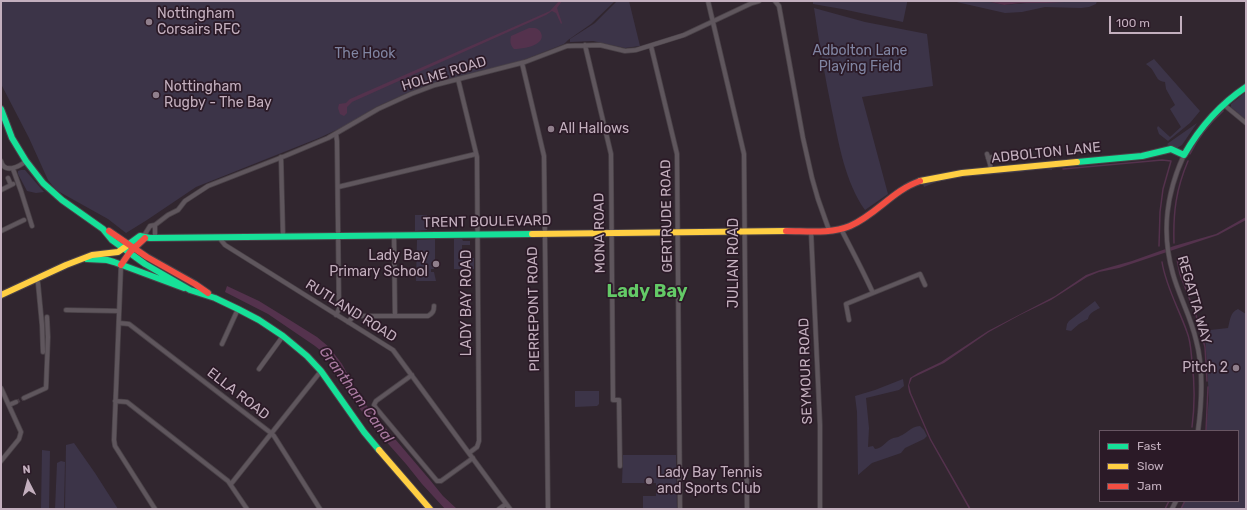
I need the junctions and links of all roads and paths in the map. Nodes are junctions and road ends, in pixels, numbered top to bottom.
1 (708, 1) edge
2 (759, 1) edge
3 (775, 1) edge
4 (713, 21) junction
5 (585, 45) junction
6 (652, 46) junction
7 (522, 63) junction
8 (458, 79) junction
9 (1246, 87) edge
10 (1223, 104) junction
11 (1, 109) edge
12 (1246, 123) edge
13 (336, 134) junction
14 (476, 154) junction
15 (1184, 155) junction
16 (998, 156) dead end
17 (282, 158) junction
18 (1, 160) edge
19 (26, 162) junction
20 (13, 169) junction
21 (991, 170) junction
22 (8, 178) dead end
23 (338, 186) junction
24 (1, 190) edge
25 (24, 220) dead end
26 (155, 224) junction
27 (32, 226) dead end
28 (103, 229) junction
29 (841, 229) junction
30 (829, 230) junction
31 (1, 231) edge
32 (811, 231) junction
33 (745, 232) junction
34 (611, 233) junction
35 (678, 233) junction
36 (478, 234) junction
37 (545, 234) junction
38 (394, 235) junction
39 (283, 236) junction
40 (338, 236) junction
41 (221, 237) junction
42 (145, 238) junction
43 (155, 238) junction
44 (112, 240) junction
45 (126, 246) junction
46 (105, 254) junction
47 (85, 259) junction
48 (121, 265) junction
49 (36, 279) junction
50 (925, 285) dead end
51 (190, 290) junction
52 (873, 293) junction
53 (1, 296) edge
54 (215, 298) junction
55 (434, 306) dead end
56 (238, 309) junction
57 (66, 310) dead end
58 (119, 311) junction
59 (336, 314) junction
60 (395, 316) junction
61 (47, 317) dead end
62 (849, 320) dead end
63 (348, 322) junction
64 (118, 323) junction
65 (283, 336) junction
66 (222, 344) dead end
67 (42, 352) dead end
68 (259, 369) dead end
69 (321, 370) junction
70 (412, 375) junction
71 (1, 388) edge
72 (24, 398) tunnel mouth
73 (116, 401) junction
74 (16, 402) tunnel mouth
75 (9, 405) junction
76 (1198, 430) edge
77 (271, 433) junction
78 (469, 453) junction
79 (473, 458) junction
80 (1, 461) edge
81 (620, 466) dead end
82 (231, 484) junction
83 (506, 504) junction
84 (155, 509) edge
85 (247, 509) edge
86 (320, 509) edge
87 (430, 509) edge
88 (499, 509) edge
89 (510, 509) edge
90 (548, 509) edge
91 (680, 509) edge
92 (747, 509) edge
93 (820, 509) edge

1 - 4 street, JULIAN ROAD
2 - 4 street, HOLME ROAD
3 - 30 street
4 - 6 street, HOLME ROAD
4 - 33 street, JULIAN ROAD
5 - 6 street, HOLME ROAD
5 - 7 street, HOLME ROAD
5 - 34 street, MONA ROAD
6 - 35 street, GERTRUDE ROAD
7 - 8 street, HOLME ROAD
7 - 37 street, PIERREPONT ROAD
8 - 13 street, HOLME ROAD
8 - 14 street, LADY BAY ROAD
9 - 10 main road
10 - 12 street
10 - 15 main road
11 - 19 main road
13 - 17 street, HOLME ROAD
13 - 23 street
14 - 23 street
14 - 36 street, LADY BAY ROAD
15 - 21 main road, ADBOLTON LANE
15 - 76 street, REGATTA WAY
16 - 21 street
17 - 26 street, HOLME ROAD
17 - 39 street
18 - 20 street
19 - 20 street
19 - 28 main road
20 - 27 street
21 - 29 main road, ADBOLTON LANE
22 - 24 street
23 - 40 street
25 - 31 street
26 - 42 street, HOLME ROAD
26 - 43 street
28 - 44 main road
28 - 45 main road
29 - 30 main road, ADBOLTON LANE
29 - 52 street
30 - 32 main road, TRENT BOULEVARD
32 - 33 main road, TRENT BOULEVARD
32 - 93 street, SEYMOUR ROAD
33 - 35 main road, TRENT BOULEVARD
33 - 92 street, JULIAN ROAD
34 - 35 main road, TRENT BOULEVARD
34 - 37 main road, TRENT BOULEVARD
34 - 81 street, MONA ROAD
35 - 91 street, GERTRUDE ROAD
36 - 37 main road, TRENT BOULEVARD
36 - 38 main road, TRENT BOULEVARD
36 - 78 street, LADY BAY ROAD
37 - 90 street, PIERREPONT ROAD
38 - 40 main road, TRENT BOULEVARD
38 - 60 street
39 - 40 main road, TRENT BOULEVARD
39 - 41 main road, TRENT BOULEVARD
40 - 59 street
41 - 43 main road, TRENT BOULEVARD
41 - 59 street, RUTLAND ROAD
42 - 43 main road, TRENT BOULEVARD
42 - 45 main road
44 - 45 main road
44 - 46 main road
45 - 46 main road
45 - 48 main road
45 - 51 main road
45 - 54 main road
46 - 47 main road
47 - 48 main road
47 - 49 main road
48 - 51 main road
48 - 58 street
49 - 53 main road
49 - 67 street
50 - 52 street
51 - 54 main road
52 - 62 street
54 - 56 main road
55 - 60 street
56 - 65 main road
56 - 66 street
57 - 58 street
58 - 64 street
59 - 63 street, RUTLAND ROAD
60 - 63 street
61 - 72 street
63 - 70 street, RUTLAND ROAD
64 - 73 street
64 - 77 street, ELLA ROAD
65 - 68 street
65 - 69 main road
69 - 77 street
69 - 87 main road
70 - 78 street, RUTLAND ROAD
70 - 79 street
71 - 75 street
73 - 82 street
73 - 84 street
74 - 75 street
75 - 80 street
77 - 82 street
77 - 86 street, ELLA ROAD
78 - 79 street, RUTLAND ROAD
79 - 83 street, RUTLAND ROAD
82 - 85 street
83 - 88 street
83 - 89 street, RUTLAND ROAD

